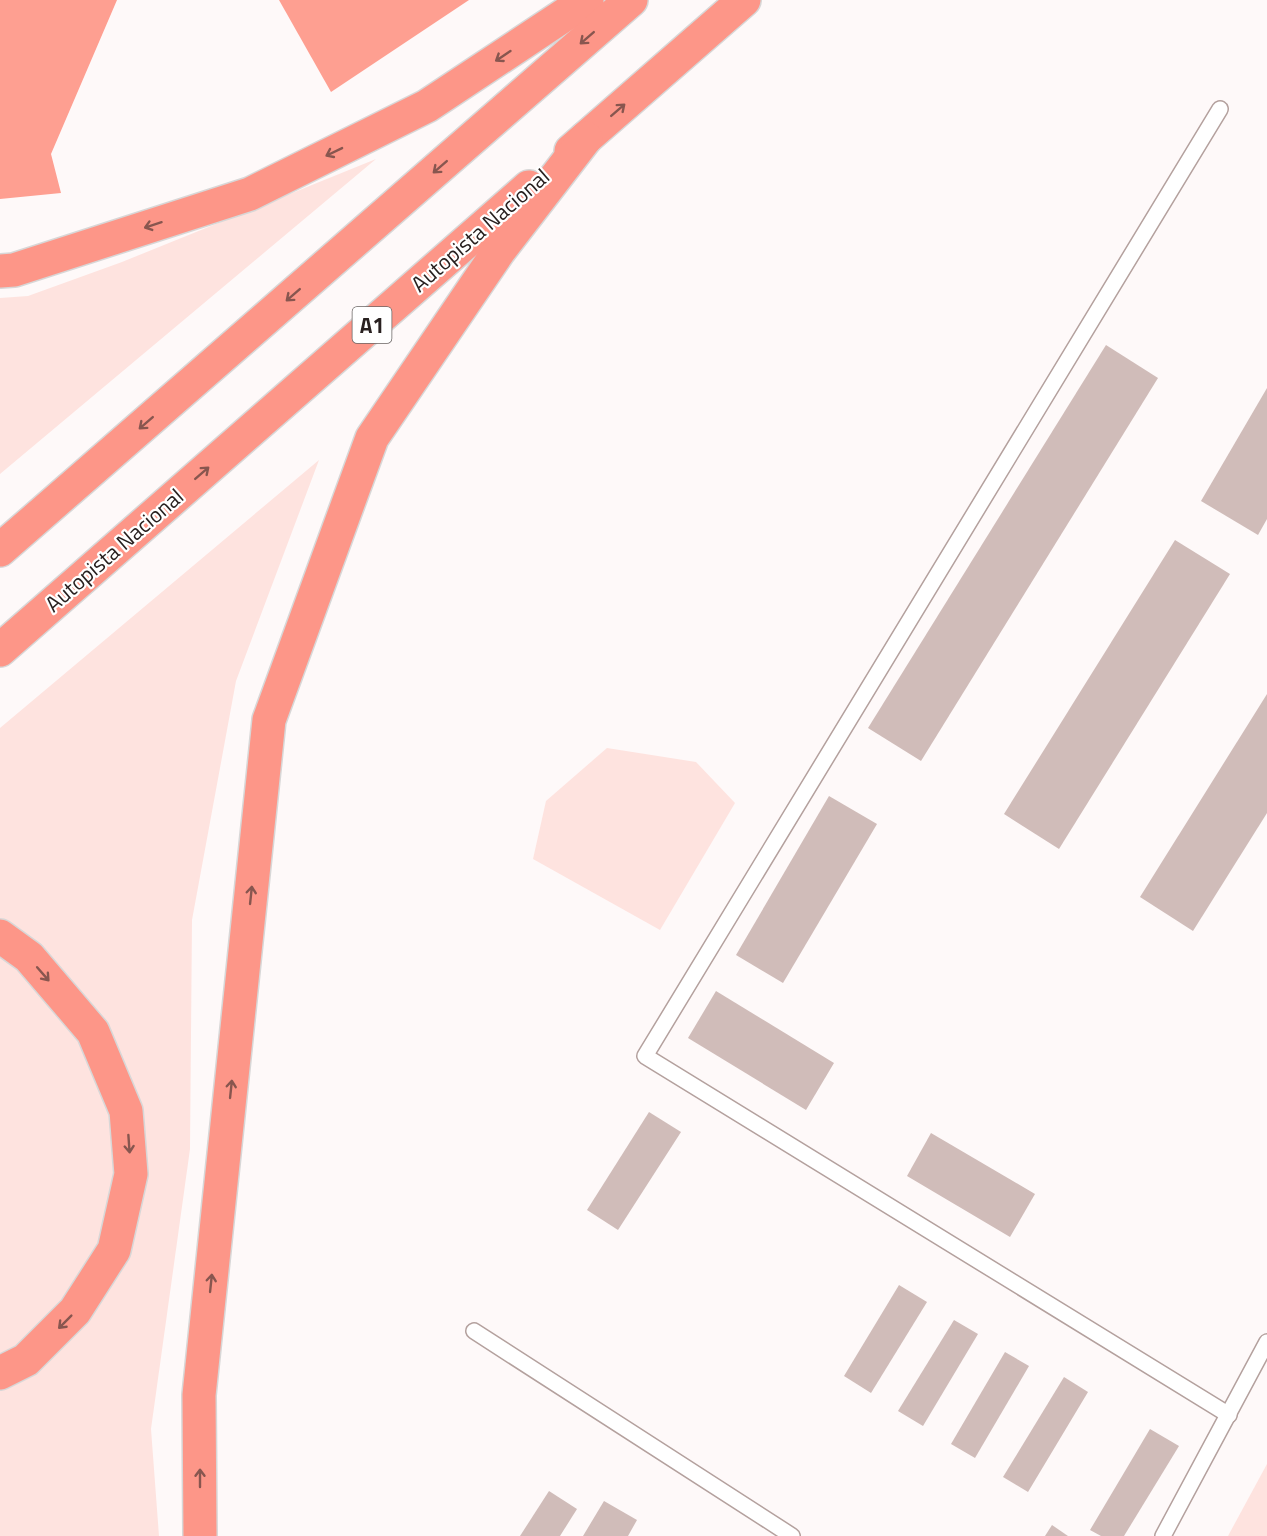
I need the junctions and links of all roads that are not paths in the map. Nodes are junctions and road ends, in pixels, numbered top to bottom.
1 (586, 0) edge
2 (631, 0) edge
3 (744, 0) edge
4 (1220, 109) dead end
5 (586, 138) junction
6 (0, 271) edge
7 (0, 550) edge
8 (0, 650) edge
9 (0, 936) edge
10 (474, 1331) dead end
11 (1267, 1342) edge
12 (0, 1373) edge
13 (1229, 1415) junction
14 (200, 1536) edge
15 (792, 1536) edge
16 (1163, 1536) edge

1 -> 6 highway
2 -> 7 highway
5 -> 3 highway, Autopista Nacional / A1
4 - 13 lane
8 -> 5 highway, Autopista Nacional / A1
14 -> 5 highway
9 -> 12 highway
10 - 15 lane
11 - 13 lane
13 - 16 lane

